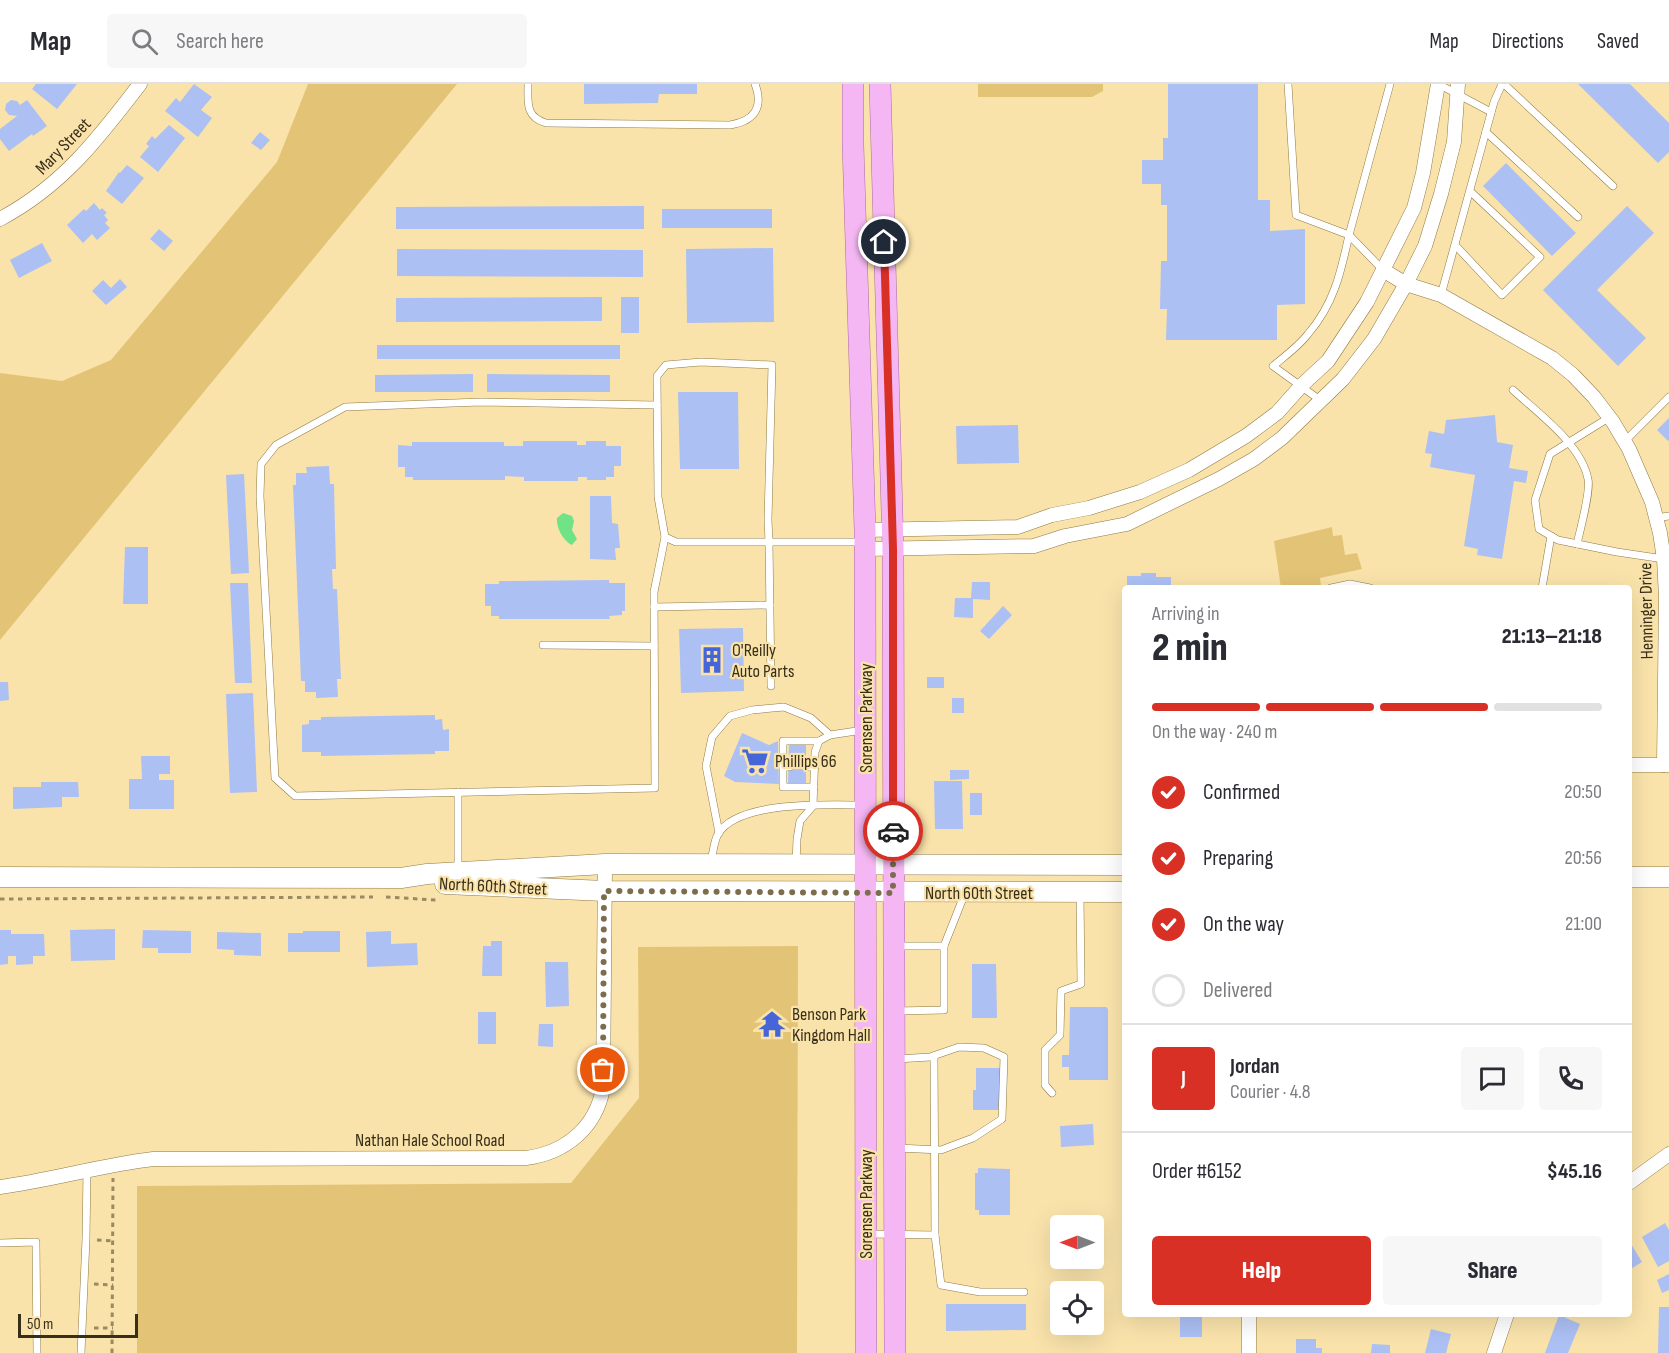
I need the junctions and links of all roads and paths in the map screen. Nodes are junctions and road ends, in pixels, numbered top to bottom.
1 (140, 84) edge
2 (528, 84) edge
3 (755, 84) edge
4 (853, 84) edge
5 (880, 84) edge
6 (1288, 84) edge
7 (1390, 84) edge
8 (1438, 84) edge
9 (1503, 84) edge
10 (1458, 90) edge
11 (1491, 112) junction
12 (1486, 132) junction
13 (1613, 186) dead end
14 (1471, 192) junction
15 (1578, 217) dead end
16 (0, 219) edge
17 (1349, 235) junction
18 (1456, 246) junction
19 (1383, 270) junction
20 (1406, 284) junction
21 (1441, 296) junction
22 (1302, 385) junction
23 (1514, 390) dead end
24 (1669, 397) edge
25 (1320, 400) junction
26 (657, 405) junction
27 (1610, 417) junction
28 (1625, 441) junction
29 (1569, 442) junction
30 (1663, 517) edge
31 (1551, 536) junction
32 (665, 537) junction
33 (865, 540) junction
34 (893, 540) junction
35 (769, 542) junction
36 (1577, 544) junction
37 (1664, 559) junction
38 (1543, 585) edge
39 (770, 605) junction
40 (654, 607) junction
41 (543, 645) dead end
42 (654, 646) junction
43 (771, 686) dead end
44 (866, 729) junction
45 (830, 735) junction
46 (819, 741) junction
47 (1632, 765) edge
48 (1667, 765) edge
49 (806, 767) dead end
50 (815, 767) junction
51 (814, 788) junction
52 (458, 792) junction
53 (866, 805) junction
54 (813, 806) junction
55 (719, 833) junction
56 (710, 863) junction
57 (796, 863) junction
58 (866, 863) junction
59 (605, 864) junction
60 (893, 864) junction
61 (1122, 865) edge
62 (0, 877) edge
63 (1632, 877) edge
64 (1669, 877) edge
65 (458, 878) junction
66 (604, 891) junction
67 (1122, 892) edge
68 (866, 893) junction
69 (893, 893) junction
70 (965, 893) junction
71 (1080, 893) junction
72 (0, 899) edge
73 (442, 901) dead end
74 (894, 946) junction
75 (944, 946) junction
76 (894, 1011) junction
77 (934, 1056) junction
78 (894, 1059) junction
79 (1052, 1093) dead end
80 (894, 1148) junction
81 (935, 1150) junction
82 (1669, 1154) edge
83 (87, 1170) junction
84 (123, 1179) dead end
85 (1632, 1181) edge
86 (0, 1187) edge
87 (866, 1234) junction
88 (894, 1234) junction
89 (935, 1235) junction
90 (86, 1239) junction
91 (113, 1241) junction
92 (0, 1243) edge
93 (84, 1284) junction
94 (113, 1285) junction
95 (1024, 1292) dead end
96 (1249, 1317) edge
97 (1506, 1317) edge
98 (82, 1328) junction
99 (113, 1328) junction
100 (37, 1353) edge
101 (81, 1353) edge
102 (112, 1353) edge
103 (866, 1353) edge
104 (895, 1353) edge
105 (1249, 1353) edge
106 (1494, 1353) edge

1 - 16 street, Mary Street
2 - 3 lane
4 - 33 main road, Sorensen Parkway
5 - 34 main road, Sorensen Parkway
6 - 17 lane
7 - 17 lane
8 - 10 lane
8 - 19 street
9 - 11 lane
9 - 13 lane
10 - 11 lane
10 - 20 street
11 - 12 lane
12 - 14 lane
12 - 15 lane
14 - 18 lane
14 - 18 lane
17 - 19 lane
17 - 22 lane
18 - 21 lane
19 - 20 street, Henninger Drive
19 - 22 street
20 - 21 street, Henninger Drive
20 - 25 street
21 - 27 street, Henninger Drive
22 - 25 lane
22 - 34 street
23 - 29 lane
24 - 28 lane
25 - 34 street
26 - 32 lane
26 - 35 lane
26 - 52 lane
27 - 28 street, Henninger Drive
27 - 29 lane
28 - 30 street, Henninger Drive
29 - 31 lane
29 - 36 lane
30 - 37 street, Henninger Drive
31 - 36 lane
31 - 38 lane
32 - 35 lane
32 - 40 lane
33 - 34 street
33 - 35 lane
33 - 44 main road, Sorensen Parkway
34 - 60 main road, Sorensen Parkway
35 - 39 lane
36 - 37 lane
37 - 48 street, Henninger Drive
39 - 40 lane
39 - 43 lane
40 - 42 lane
41 - 42 lane
42 - 52 lane
44 - 45 lane
44 - 53 main road, Sorensen Parkway
45 - 46 lane
45 - 55 lane
46 - 50 lane
46 - 51 lane
47 - 48 street
49 - 50 lane
50 - 51 lane
51 - 54 lane
52 - 65 lane
53 - 54 lane
53 - 58 main road, Sorensen Parkway
54 - 55 lane
54 - 57 lane
55 - 56 lane
56 - 57 main road, North 60th Street
56 - 59 main road, North 60th Street
57 - 58 main road, North 60th Street
58 - 60 main road, North 60th Street
58 - 68 main road, Sorensen Parkway
59 - 65 main road, North 60th Street
59 - 66 street, Nathan Hale School Road
60 - 61 main road, North 60th Street
60 - 69 main road, Sorensen Parkway
62 - 65 main road, North 60th Street
63 - 64 main road
65 - 66 main road, North 60th Street
66 - 68 main road, North 60th Street
66 - 83 street, Nathan Hale School Road
67 - 71 main road, North 60th Street
68 - 69 main road, North 60th Street
68 - 87 main road, Sorensen Parkway
69 - 70 main road, North 60th Street
69 - 74 main road, Sorensen Parkway
70 - 71 main road, North 60th Street
70 - 75 lane
71 - 79 lane
72 - 73 path
74 - 75 lane
74 - 76 main road, Sorensen Parkway
75 - 76 lane
76 - 78 main road, Sorensen Parkway
77 - 78 lane
77 - 81 lane
77 - 81 lane
78 - 80 main road, Sorensen Parkway
80 - 81 lane
80 - 88 main road, Sorensen Parkway
81 - 89 lane
82 - 85 street
83 - 86 street, Nathan Hale School Road
83 - 90 lane
84 - 91 path
87 - 88 lane
87 - 103 main road, Sorensen Parkway
88 - 89 lane
88 - 104 main road, Sorensen Parkway
89 - 95 lane
90 - 91 path
90 - 93 lane
91 - 94 path
92 - 100 lane
93 - 94 path
93 - 98 lane
94 - 99 path
96 - 105 street
97 - 106 street
98 - 99 path
98 - 101 lane
99 - 102 path

